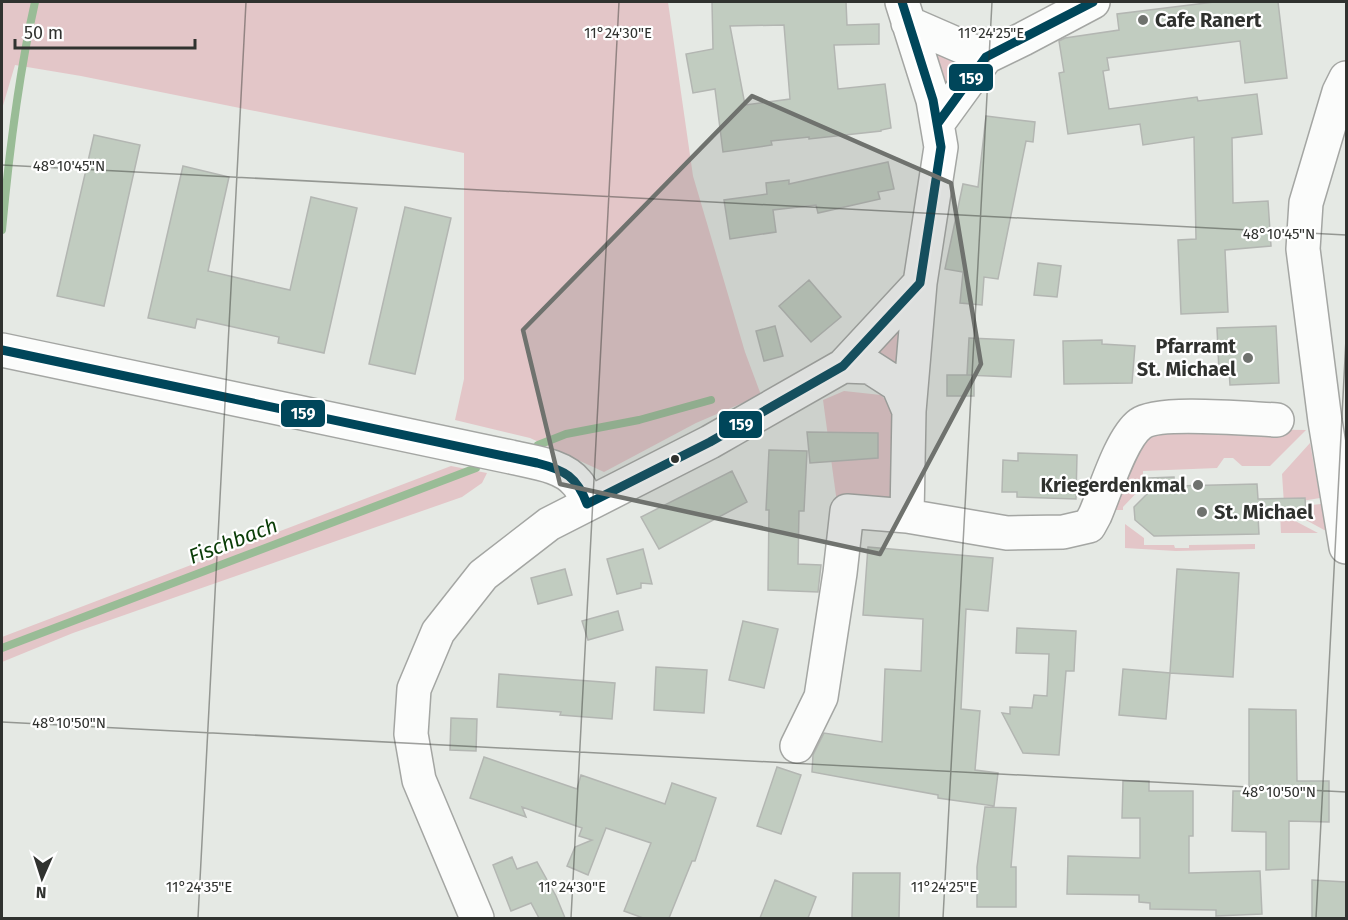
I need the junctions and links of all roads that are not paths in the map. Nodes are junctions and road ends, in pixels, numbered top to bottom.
1 (1093, 2) edge
2 (905, 12) edge
3 (986, 57) junction
4 (1347, 78) edge
5 (938, 123) junction
6 (920, 283) junction
7 (2, 350) edge
8 (843, 366) junction
9 (909, 411) junction
10 (1277, 420) dead end
11 (587, 504) junction
12 (907, 516) junction
13 (1347, 547) edge
14 (797, 746) dead end
15 (477, 918) edge

1 - 3 street
2 - 3 street
2 - 5 street
3 - 5 street
4 - 13 street
5 - 6 street
6 - 8 street
6 - 9 street
7 - 11 street
8 - 9 street
8 - 11 street
9 - 12 street
10 - 12 street
11 - 15 street
12 - 14 street

